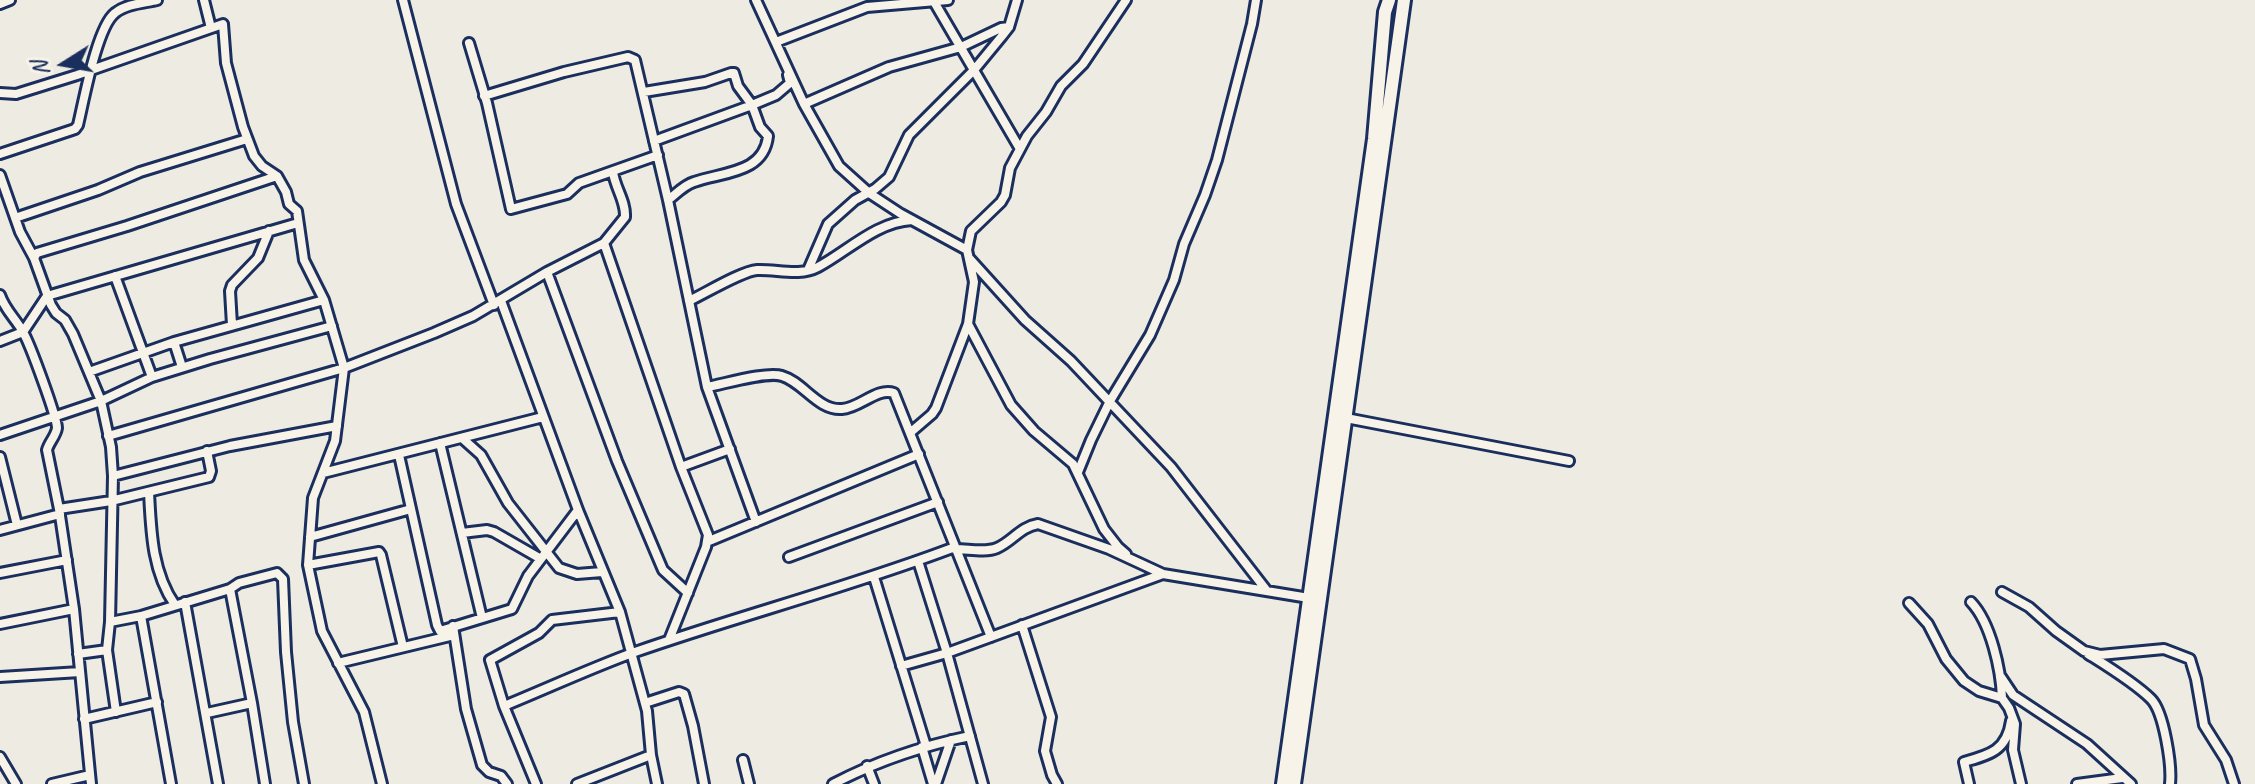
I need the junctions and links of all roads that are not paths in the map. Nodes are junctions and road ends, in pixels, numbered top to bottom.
1 (10, 0) edge
2 (157, 0) edge
3 (204, 0) edge
4 (403, 0) edge
5 (756, 0) edge
6 (948, 0) edge
7 (1017, 0) edge
8 (1126, 0) edge
9 (1256, 0) edge
10 (1389, 0) edge
11 (1404, 0) edge
12 (934, 1) edge
13 (0, 4) edge
14 (1009, 27) junction
15 (211, 28) junction
16 (776, 42) junction
17 (469, 43) dead end
18 (961, 47) junction
19 (782, 55) junction
20 (92, 70) junction
21 (974, 70) junction
22 (644, 92) junction
23 (0, 93) edge
24 (484, 96) junction
25 (804, 104) junction
26 (752, 105) junction
27 (247, 139) junction
28 (654, 141) junction
29 (1020, 149) junction
30 (0, 154) edge
31 (658, 155) junction
32 (613, 172) junction
33 (0, 175) edge
34 (277, 176) junction
35 (869, 193) junction
36 (668, 200) junction
37 (9, 202) junction
38 (0, 209) edge
39 (15, 218) junction
40 (917, 221) junction
41 (298, 223) junction
42 (269, 231) junction
43 (604, 243) junction
44 (968, 254) junction
45 (34, 258) junction
46 (808, 270) junction
47 (547, 272) junction
48 (115, 276) junction
49 (0, 295) edge
50 (47, 296) junction
51 (324, 300) junction
52 (689, 301) junction
53 (497, 303) junction
54 (968, 324) junction
55 (232, 325) junction
56 (332, 326) junction
57 (23, 332) junction
58 (0, 341) edge
59 (174, 342) junction
60 (142, 353) junction
61 (182, 367) junction
62 (344, 368) junction
63 (89, 372) junction
64 (152, 377) junction
65 (707, 387) junction
66 (101, 401) junction
67 (1110, 401) junction
68 (55, 417) junction
69 (543, 417) junction
70 (1346, 418) junction
71 (337, 426) junction
72 (911, 432) junction
73 (0, 435) edge
74 (108, 436) junction
75 (462, 438) junction
76 (440, 443) junction
77 (730, 449) junction
78 (207, 451) junction
79 (919, 454) junction
80 (399, 455) junction
81 (0, 457) edge
82 (1569, 461) dead end
83 (681, 467) junction
84 (1078, 472) junction
85 (323, 473) junction
86 (113, 476) junction
87 (149, 492) junction
88 (111, 501) junction
89 (938, 502) junction
90 (411, 509) junction
91 (578, 510) junction
92 (59, 511) junction
93 (756, 522) junction
94 (17, 525) junction
95 (0, 530) edge
96 (462, 533) junction
97 (310, 537) junction
98 (709, 541) junction
99 (956, 548) junction
100 (543, 555) junction
101 (789, 557) dead end
102 (67, 560) junction
103 (918, 561) junction
104 (1134, 561) junction
105 (308, 565) junction
106 (602, 572) junction
107 (0, 573) edge
108 (1163, 574) junction
109 (874, 577) junction
110 (230, 589) junction
111 (1267, 591) junction
112 (2002, 592) dead end
113 (688, 593) junction
114 (1309, 598) junction
115 (185, 602) junction
116 (1971, 602) dead end
117 (1909, 603) dead end
118 (175, 605) junction
119 (74, 609) junction
120 (620, 612) junction
121 (141, 616) junction
122 (482, 618) junction
123 (110, 622) junction
124 (0, 624) edge
125 (1022, 625) junction
126 (453, 630) junction
127 (991, 637) junction
128 (669, 640) junction
129 (403, 647) junction
130 (107, 650) junction
131 (2084, 651) junction
132 (947, 653) junction
133 (78, 654) junction
134 (630, 654) junction
135 (338, 663) junction
136 (901, 666) junction
137 (80, 672) junction
138 (0, 677) edge
139 (2001, 677) junction
140 (2002, 698) junction
141 (157, 702) junction
142 (252, 703) junction
143 (645, 703) junction
144 (504, 706) junction
145 (2009, 708) junction
146 (116, 712) junction
147 (207, 713) junction
148 (84, 719) junction
149 (970, 736) junction
150 (951, 740) junction
151 (924, 746) junction
152 (651, 755) junction
153 (743, 760) dead end
154 (2, 763) edge
155 (867, 766) junction
156 (2122, 778) junction
157 (90, 780) edge
158 (16, 784) edge
159 (52, 784) edge
160 (171, 784) edge
161 (218, 784) edge
162 (265, 784) edge
163 (304, 784) edge
164 (382, 784) edge
165 (507, 784) edge
166 (536, 784) edge
167 (577, 784) edge
168 (657, 784) edge
169 (704, 784) edge
170 (749, 784) edge
171 (833, 784) edge
172 (874, 784) edge
173 (935, 784) edge
174 (983, 784) edge
175 (1057, 784) edge
176 (1283, 784) edge
177 (1294, 784) edge
178 (1969, 784) edge
179 (2021, 784) edge
180 (2077, 784) edge
181 (2131, 784) edge
182 (2170, 784) edge
183 (2234, 784) edge

1 - 13 street
2 - 20 street
3 - 15 street
4 - 53 street
5 - 16 street
6 - 12 street
7 - 14 street
8 - 29 street
9 - 67 street
10 - 114 main road
11 - 70 main road
12 - 16 street
12 - 18 street
14 - 18 street
14 - 21 street
15 - 20 street
15 - 27 street
16 - 19 street
17 - 24 street
18 - 21 street
18 - 25 street
19 - 25 street
19 - 26 street
20 - 23 street
20 - 30 street
21 - 29 street
21 - 35 street
22 - 24 street
22 - 26 street
22 - 28 street
24 - 32 street
25 - 35 street
26 - 28 street
26 - 36 street
27 - 34 street
27 - 39 street
28 - 31 street
29 - 44 street
31 - 32 street
31 - 36 street
32 - 43 street
33 - 37 street
34 - 41 street
34 - 45 street
35 - 40 street
35 - 46 street
36 - 52 street
37 - 38 street
37 - 39 street
39 - 45 street
40 - 44 street
40 - 46 street
41 - 42 street
41 - 51 street
42 - 48 street
42 - 55 street
43 - 47 street
43 - 83 street
44 - 54 street
44 - 67 street
45 - 50 street
46 - 52 street
47 - 53 street
47 - 113 street
48 - 50 street
48 - 60 street
49 - 57 street
50 - 57 street
50 - 63 street
51 - 55 street
51 - 56 street
52 - 65 street
53 - 62 street
53 - 69 street
54 - 72 street
54 - 84 street
55 - 59 street
56 - 61 street
56 - 62 street
57 - 58 street
57 - 68 street
59 - 60 street
59 - 61 street
60 - 63 street
60 - 64 street
61 - 64 street
62 - 71 street
62 - 74 street
63 - 66 street
64 - 66 street
65 - 72 street
65 - 77 street
66 - 68 street
66 - 74 street
67 - 84 street
67 - 111 street
68 - 73 street
68 - 92 street
69 - 75 street
69 - 91 street
70 - 82 street
70 - 177 main road
71 - 78 street
71 - 85 street
72 - 79 street
74 - 86 street
75 - 76 street
75 - 100 street
76 - 80 street
76 - 96 street
77 - 83 street
77 - 93 street
78 - 86 street
78 - 87 street
79 - 89 street
79 - 93 street
80 - 85 street
80 - 90 street
81 - 94 street
83 - 98 street
84 - 104 street
85 - 97 street
86 - 88 street
87 - 88 street
87 - 118 street
88 - 92 street
88 - 123 street
89 - 99 street
89 - 101 street
90 - 97 street
90 - 126 street
91 - 100 street
91 - 106 street
92 - 94 street
92 - 102 street
93 - 98 street
94 - 95 street
96 - 100 street
96 - 122 street
97 - 105 street
98 - 113 street
99 - 103 street
99 - 104 street
99 - 127 street
100 - 106 street
100 - 122 street
102 - 107 street
102 - 119 street
103 - 109 street
103 - 132 street
104 - 108 street
105 - 129 street
105 - 135 street
106 - 120 street
108 - 111 street
108 - 125 street
109 - 128 street
109 - 136 street
110 - 115 street
110 - 142 street
110 - 163 street
111 - 114 street
112 - 131 street
113 - 128 street
114 - 176 main road
115 - 118 street
115 - 147 street
116 - 139 street
117 - 140 street
118 - 121 street
119 - 124 street
119 - 133 street
120 - 134 street
120 - 144 street
121 - 123 street
121 - 141 street
122 - 126 street
123 - 130 street
125 - 127 street
125 - 175 street
126 - 129 street
126 - 165 street
127 - 132 street
128 - 134 street
129 - 135 street
130 - 133 street
130 - 146 street
131 - 182 street
131 - 183 street
132 - 136 street
132 - 149 street
133 - 137 street
134 - 143 street
134 - 144 street
135 - 164 street
136 - 151 street
137 - 138 street
137 - 148 street
139 - 140 street
139 - 156 street
140 - 145 street
141 - 146 street
141 - 160 street
142 - 147 street
142 - 162 street
143 - 152 street
143 - 169 street
144 - 166 street
145 - 178 street
145 - 179 street
146 - 148 street
147 - 161 street
148 - 157 street
149 - 150 street
149 - 174 street
150 - 151 street
150 - 173 street
151 - 155 street
151 - 173 street
152 - 167 street
152 - 168 street
153 - 170 street
154 - 158 street
155 - 171 street
155 - 172 street
156 - 180 street
156 - 181 street
157 - 159 street

